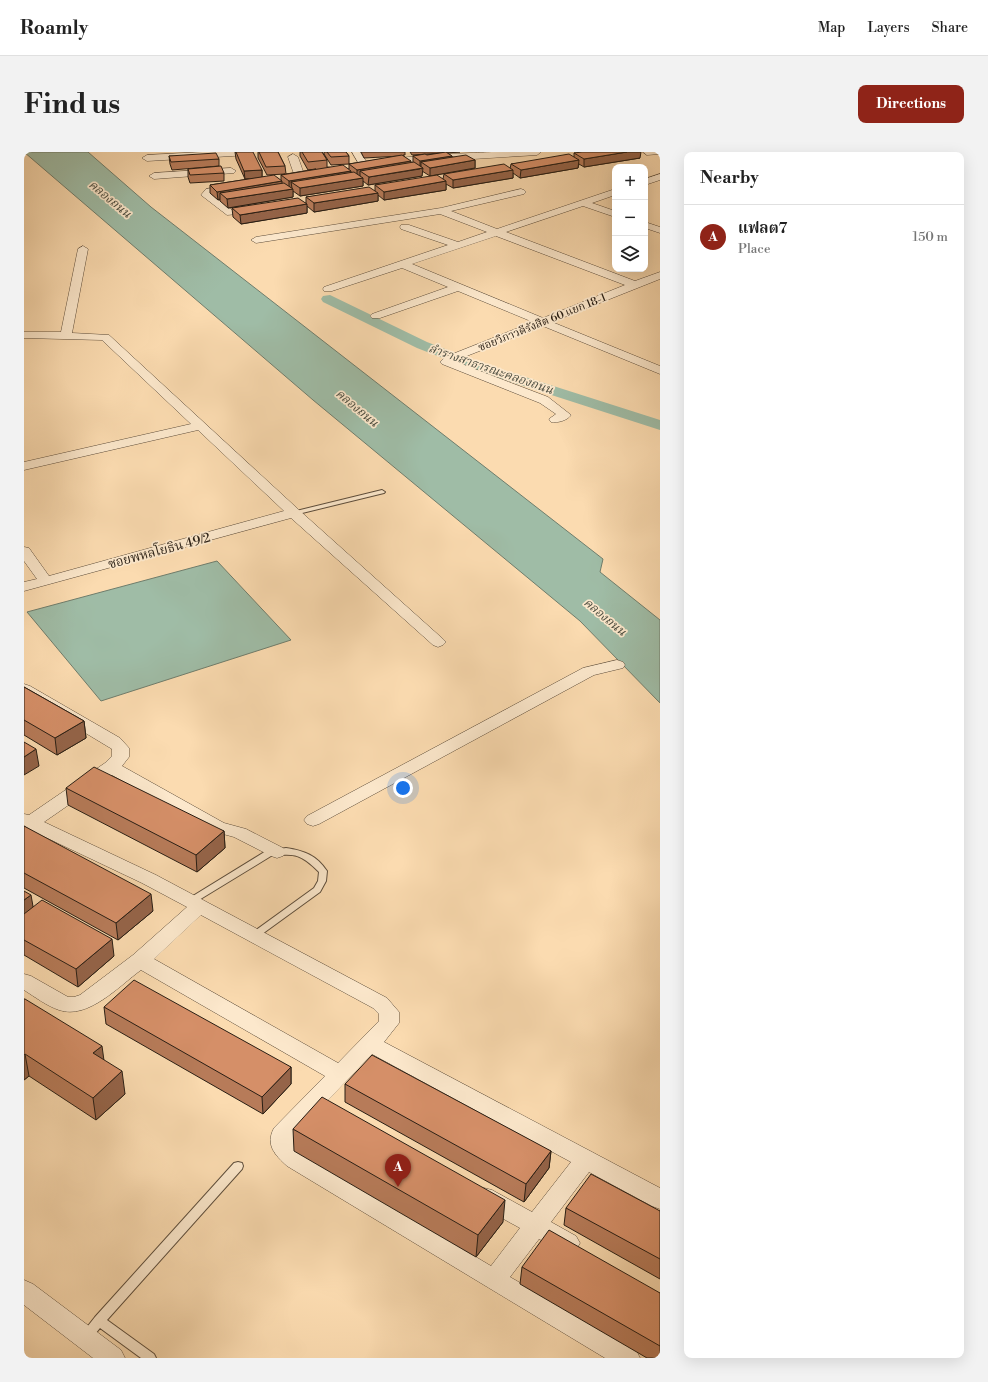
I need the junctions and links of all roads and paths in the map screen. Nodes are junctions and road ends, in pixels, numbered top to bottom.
1 (249, 152) edge
2 (536, 152) edge
3 (647, 152) edge
4 (658, 152) edge
5 (356, 153) dead end
6 (293, 157) dead end
7 (147, 158) dead end
8 (227, 161) dead end
9 (231, 171) junction
10 (154, 176) dead end
11 (300, 177) edge
12 (660, 177) edge
13 (648, 181) edge
14 (521, 192) dead end
15 (612, 193) edge
16 (584, 203) junction
17 (266, 208) edge
18 (441, 211) junction
19 (612, 213) edge
20 (648, 226) edge
21 (405, 227) dead end
22 (660, 230) edge
23 (497, 232) junction
24 (256, 240) dead end
25 (457, 245) junction
26 (83, 249) dead end
27 (402, 264) junction
28 (660, 275) edge
29 (635, 285) junction
30 (458, 287) junction
31 (328, 289) dead end
32 (376, 316) dead end
33 (543, 321) junction
34 (66, 335) junction
35 (24, 336) edge
36 (660, 370) edge
37 (554, 419) dead end
38 (200, 426) junction
39 (24, 466) edge
40 (382, 492) dead end
41 (294, 513) junction
42 (24, 551) edge
43 (46, 581) junction
44 (24, 586) edge
45 (438, 642) dead end
46 (617, 666) dead end
47 (24, 689) edge
48 (110, 767) junction
49 (313, 820) dead end
50 (27, 821) edge
51 (277, 852) junction
52 (196, 903) junction
53 (255, 935) junction
54 (140, 960) junction
55 (24, 981) edge
56 (370, 1044) junction
57 (340, 1074) junction
58 (311, 1104) junction
59 (332, 1115) edge
60 (586, 1159) junction
61 (238, 1166) dead end
62 (466, 1187) edge
63 (660, 1199) edge
64 (536, 1225) junction
65 (584, 1253) edge
66 (494, 1280) junction
67 (24, 1291) edge
68 (92, 1329) junction
69 (112, 1358) edge
70 (150, 1358) edge
71 (627, 1358) edge

1 - 7 street
2 - 5 street
3 - 4 street
6 - 11 street
8 - 9 street
9 - 10 street
9 - 17 street
12 - 13 street
14 - 18 street
15 - 16 street
16 - 19 street
16 - 23 street
18 - 23 street
18 - 24 street
20 - 22 street
21 - 25 street
23 - 25 street
23 - 29 street
25 - 27 street
26 - 34 street
27 - 30 street
27 - 31 street
28 - 29 street, ซอยวิภาวดีรังสิต 60 แยก 18-1
29 - 33 street, ซอยวิภาวดีรังสิต 60 แยก 18-1
30 - 32 street
30 - 33 street
33 - 36 street
33 - 37 street, ซอยวิภาวดีรังสิต 60 แยก 18-1
34 - 35 street
34 - 38 street
38 - 39 street
38 - 41 street
40 - 41 lane
41 - 43 street, ซอยพหลโยธิน 49/2
41 - 45 street
42 - 43 street
43 - 44 street, ซอยพหลโยธิน 49/2
46 - 49 street
47 - 48 street
48 - 50 street
48 - 51 street
50 - 52 street
51 - 52 lane
51 - 53 lane
52 - 53 street
52 - 54 street
53 - 56 street
54 - 55 street
54 - 57 street
56 - 57 street
56 - 60 street
57 - 58 street
58 - 59 street
58 - 66 street
60 - 63 street
60 - 64 street
61 - 68 lane
62 - 64 street
64 - 65 street
64 - 66 street
66 - 71 street
67 - 68 street
68 - 69 street
68 - 70 lane

